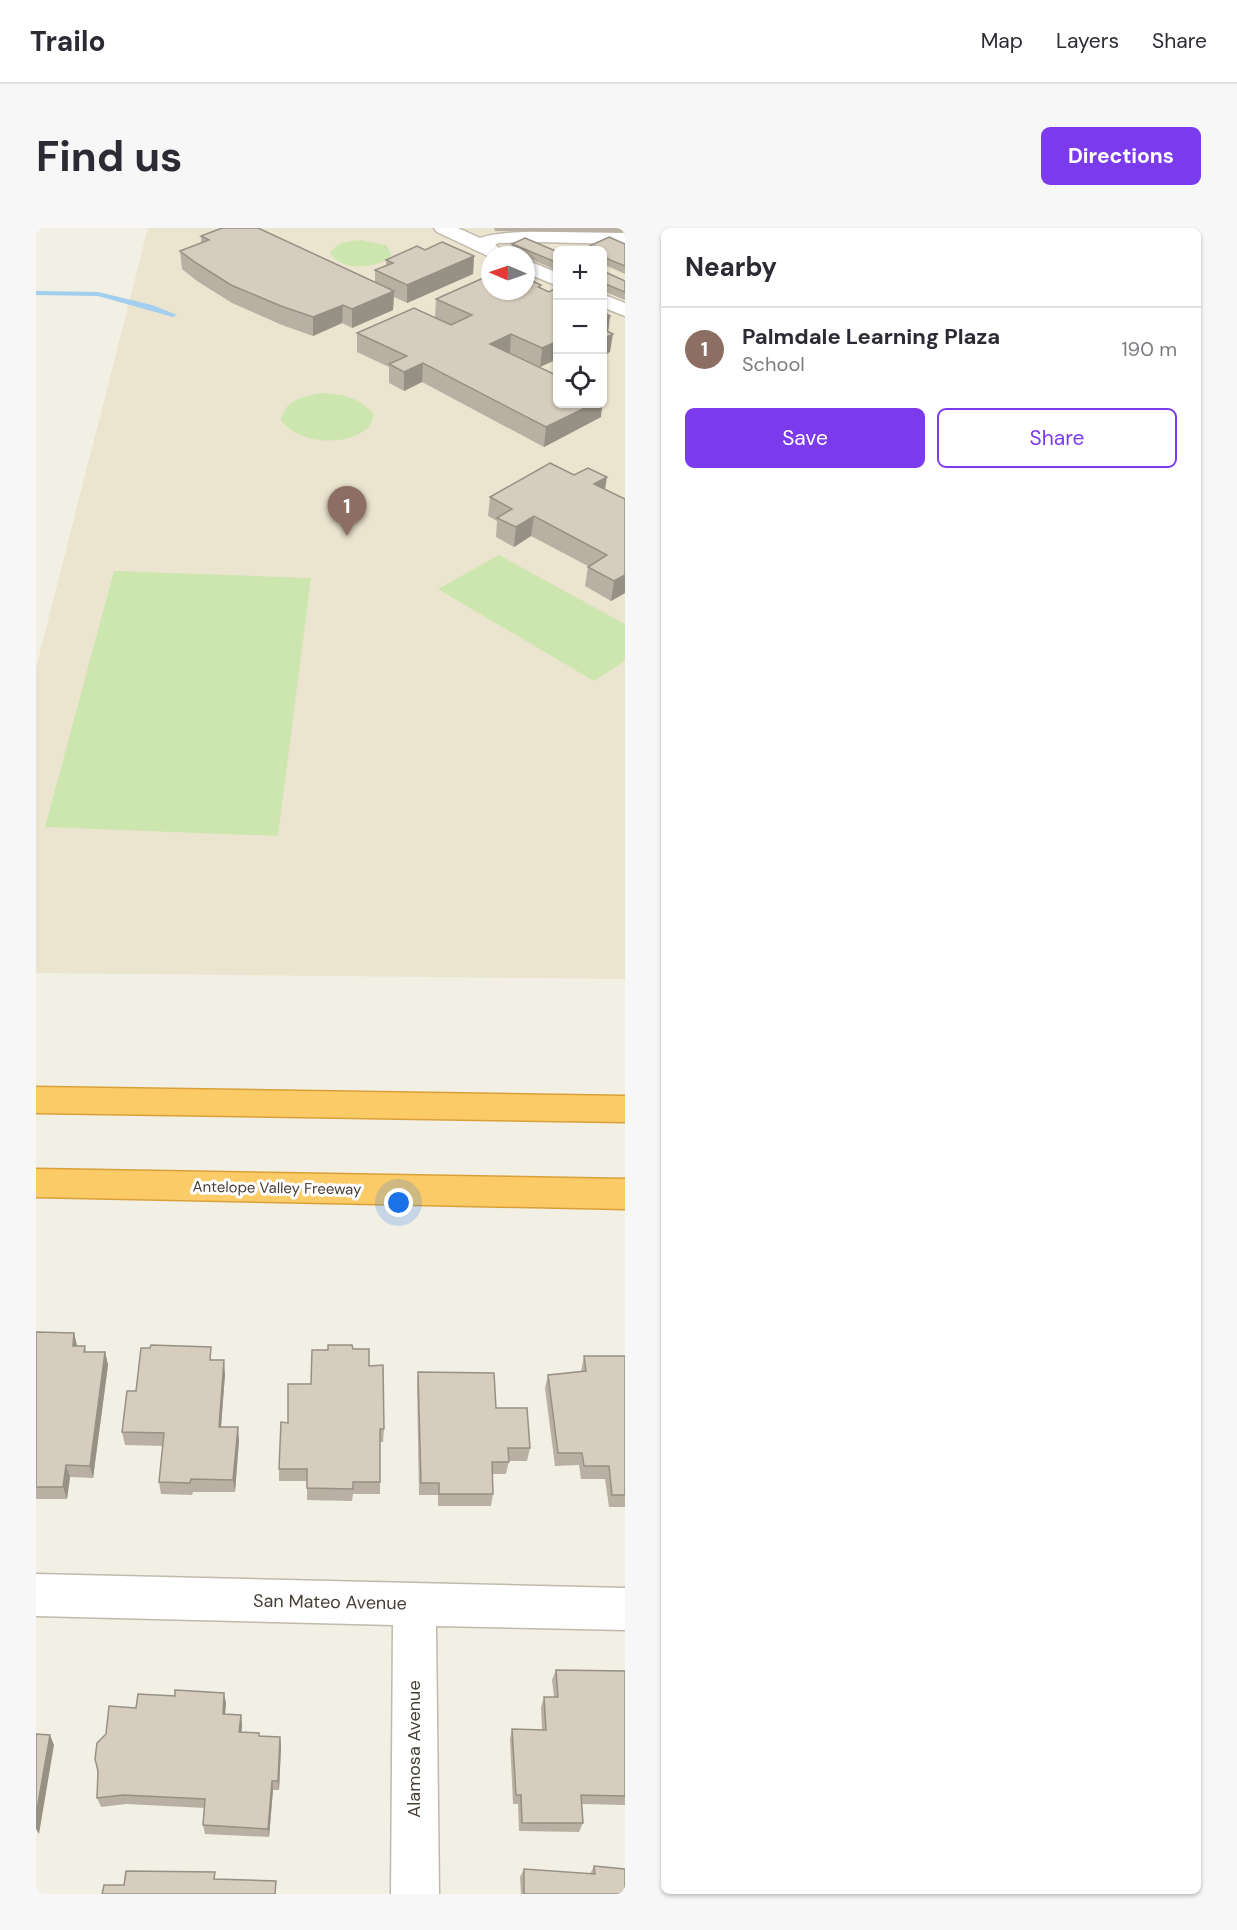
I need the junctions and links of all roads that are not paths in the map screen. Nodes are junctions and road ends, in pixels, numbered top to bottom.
1 (443, 228) edge
2 (516, 237) junction
3 (625, 238) edge
4 (480, 246) joint
5 (553, 252) edge
6 (535, 270) edge
7 (553, 278) edge
8 (607, 302) edge
9 (625, 310) edge
10 (36, 1100) edge
11 (625, 1109) edge
12 (36, 1183) edge
13 (625, 1194) edge
14 (36, 1595) edge
15 (414, 1604) junction
16 (625, 1609) edge
17 (415, 1894) edge

1 - 4 street
2 - 3 street
2 - 4 street
2 - 5 street
6 - 7 street
8 - 9 street
10 - 11 highway
12 - 13 highway, Antelope Valley Freeway
14 - 15 street, San Mateo Avenue
15 - 16 street, San Mateo Avenue
15 - 17 street, Alamosa Avenue

